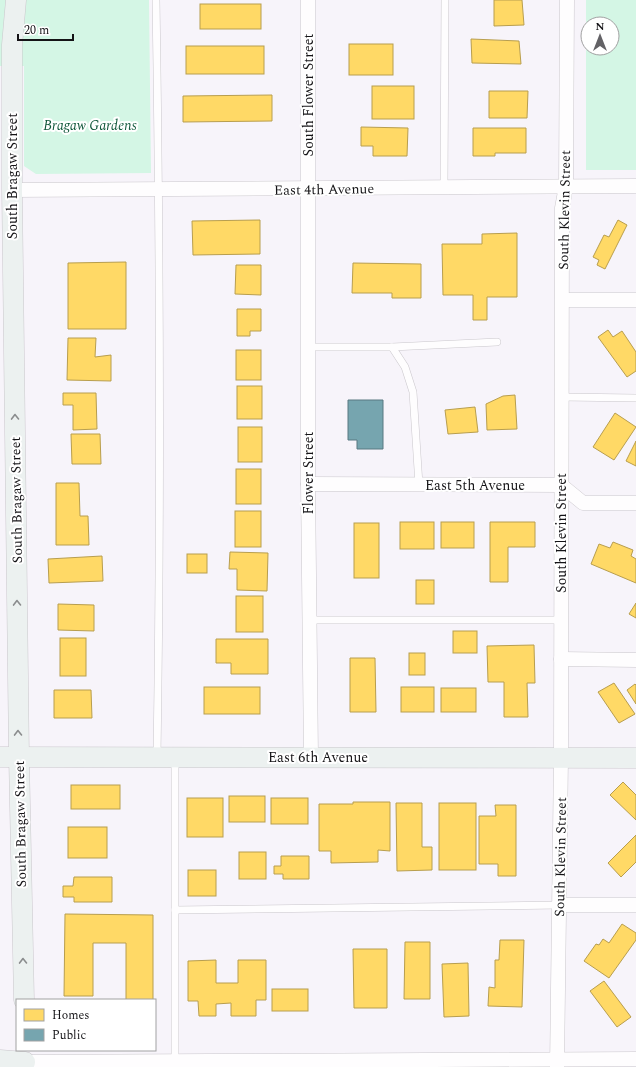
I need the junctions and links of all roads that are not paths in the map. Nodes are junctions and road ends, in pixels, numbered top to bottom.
1 (16, 0) edge
2 (156, 0) edge
3 (308, 0) edge
4 (445, 0) edge
5 (567, 0) edge
6 (566, 186) junction
7 (636, 186) edge
8 (444, 187) junction
9 (308, 189) junction
10 (12, 190) junction
11 (159, 190) junction
12 (563, 300) junction
13 (636, 300) edge
14 (497, 342) dead end
15 (308, 347) junction
16 (392, 347) junction
17 (562, 397) junction
18 (636, 398) edge
19 (308, 484) junction
20 (419, 485) junction
21 (560, 485) junction
22 (636, 503) edge
23 (309, 620) junction
24 (561, 620) junction
25 (561, 660) junction
26 (636, 660) edge
27 (166, 757) junction
28 (311, 757) junction
29 (9, 758) edge
30 (561, 758) junction
31 (636, 758) edge
32 (560, 905) junction
33 (636, 905) edge
34 (175, 910) junction
35 (24, 999) edge
36 (636, 1059) edge
37 (0, 1060) edge
38 (25, 1060) edge
39 (558, 1063) edge
40 (175, 1064) edge

1 - 10 main road, South Bragaw Street
2 - 11 lane
3 - 9 street, South Flower Street
4 - 8 lane
5 - 6 street, South Klevin Street
6 - 7 street, East 4th Avenue
6 - 8 street, East 4th Avenue
6 - 12 street, South Klevin Street
8 - 9 street, East 4th Avenue
9 - 11 street, East 4th Avenue
9 - 15 street, Flower Street
10 - 11 street, East 4th Avenue
29 -> 10 main road, South Bragaw Street
11 - 27 lane
12 - 13 street
12 - 17 street, South Klevin Street
14 - 16 lane
15 - 16 lane
15 - 19 street, Flower Street
16 - 20 lane
17 - 18 lane
17 - 21 street, South Klevin Street
19 - 20 street, East 5th Avenue
19 - 23 street, Flower Street
20 - 21 street, East 5th Avenue
21 - 22 street
21 - 24 street, South Klevin Street
23 - 24 lane
23 - 28 street, Flower Street
24 - 25 street, South Klevin Street
25 - 26 street
25 - 30 street, South Klevin Street
27 - 28 main road, East 6th Avenue
27 - 29 main road, East 6th Avenue
27 - 34 lane
28 - 30 main road, East 6th Avenue
35 -> 29 main road, South Bragaw Street
30 - 31 main road, East 6th Avenue
30 - 32 street, South Klevin Street
32 - 33 street
32 - 34 lane
32 - 39 street, South Klevin Street
34 - 40 lane
36 - 39 street
37 - 38 main road
38 - 40 street
39 - 40 street

